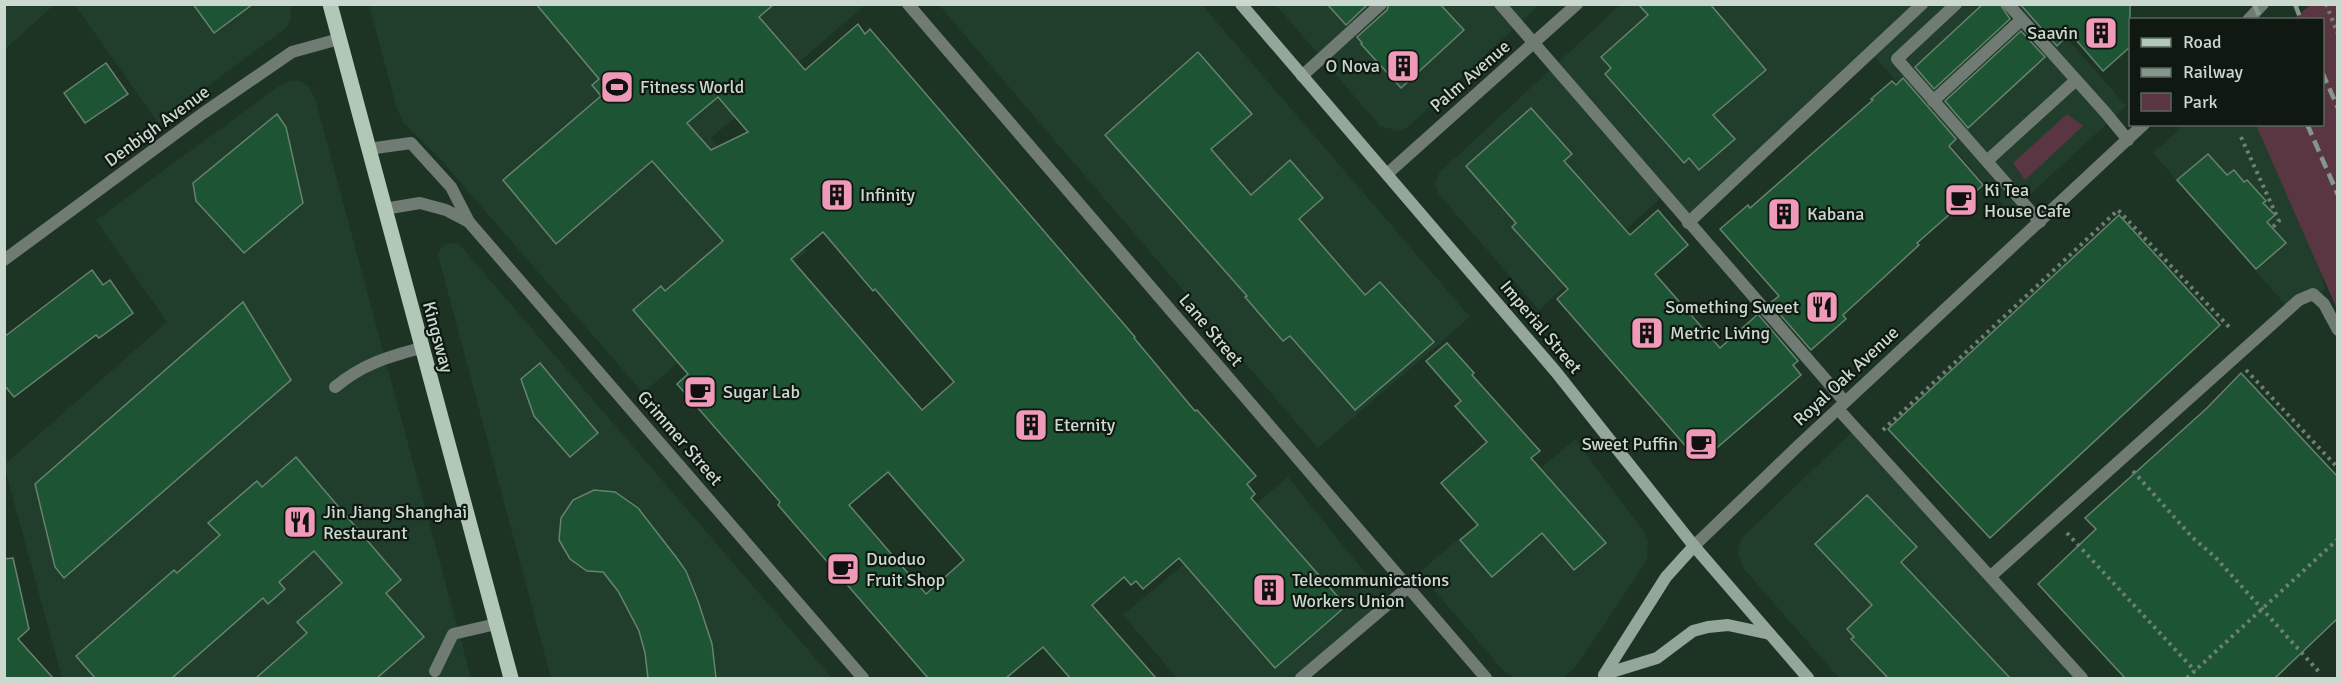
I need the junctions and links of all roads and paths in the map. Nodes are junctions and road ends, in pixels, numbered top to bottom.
1 (330, 4) edge
2 (908, 4) edge
3 (1240, 4) edge
4 (1381, 4) edge
5 (1500, 4) edge
6 (1577, 4) edge
7 (1922, 4) edge
8 (1956, 4) edge
9 (2008, 4) edge
10 (2263, 4) edge
11 (2326, 4) edge
12 (2250, 18) edge
13 (2021, 20) junction
14 (2337, 34) edge
15 (339, 39) junction
16 (1534, 43) junction
17 (1302, 76) junction
18 (2076, 80) junction
19 (1933, 101) junction
20 (2142, 126) edge
21 (2241, 137) dead end
22 (2128, 140) junction
23 (368, 149) junction
24 (1987, 161) junction
25 (1387, 174) junction
26 (384, 209) junction
27 (469, 222) junction
28 (2040, 222) junction
29 (1688, 223) junction
30 (2273, 227) dead end
31 (4, 260) edge
32 (2230, 328) dead end
33 (2337, 330) edge
34 (421, 348) junction
35 (2244, 367) dead end
36 (336, 387) dead end
37 (1841, 406) junction
38 (1883, 430) dead end
39 (2337, 468) edge
40 (2133, 471) dead end
41 (2066, 532) dead end
42 (2337, 539) edge
43 (1694, 546) junction
44 (1991, 576) junction
45 (1407, 588) junction
46 (2262, 608) junction
47 (496, 624) junction
48 (1770, 634) junction
49 (435, 671) dead end
50 (2195, 671) junction
51 (2320, 673) dead end
52 (1603, 676) edge
53 (511, 678) edge
54 (863, 678) edge
55 (1301, 678) edge
56 (1486, 678) edge
57 (1808, 678) edge
58 (2082, 678) edge
59 (2187, 678) edge

1 - 15 main road, Kingsway
2 - 45 street, Lane Street
3 - 17 main road, Imperial Street
4 - 17 street
5 - 16 street
6 - 16 street, Palm Avenue
7 - 29 street
8 - 19 street
9 - 13 street
10 - 12 street
11 - 14 path
13 - 18 street
13 - 19 street
15 - 23 main road, Kingsway
15 - 31 street, Denbigh Avenue
16 - 25 street, Palm Avenue
16 - 29 street
17 - 25 main road, Imperial Street
18 - 22 street
18 - 24 street
19 - 24 street
20 - 22 street, Royal Oak Avenue
21 - 30 path
22 - 28 street, Royal Oak Avenue
23 - 26 main road, Kingsway
23 - 27 street, Grimmer Street
24 - 28 street
25 - 43 main road, Imperial Street
26 - 27 street, Grimmer Street
26 - 34 main road, Kingsway
27 - 54 street, Grimmer Street
28 - 37 street, Royal Oak Avenue
29 - 37 street
32 - 38 path
33 - 44 street
34 - 36 street
34 - 47 main road, Kingsway
35 - 39 path
37 - 43 street, Royal Oak Avenue
37 - 44 street
40 - 46 path
41 - 50 path
42 - 46 path
43 - 48 main road, Imperial Street
43 - 52 main road, Royal Oak Avenue
44 - 58 street
45 - 55 street
45 - 56 street, Lane Street
46 - 50 path
46 - 51 path
47 - 49 street
47 - 53 main road, Kingsway
48 - 52 main road
48 - 57 main road, Imperial Street
50 - 59 path

